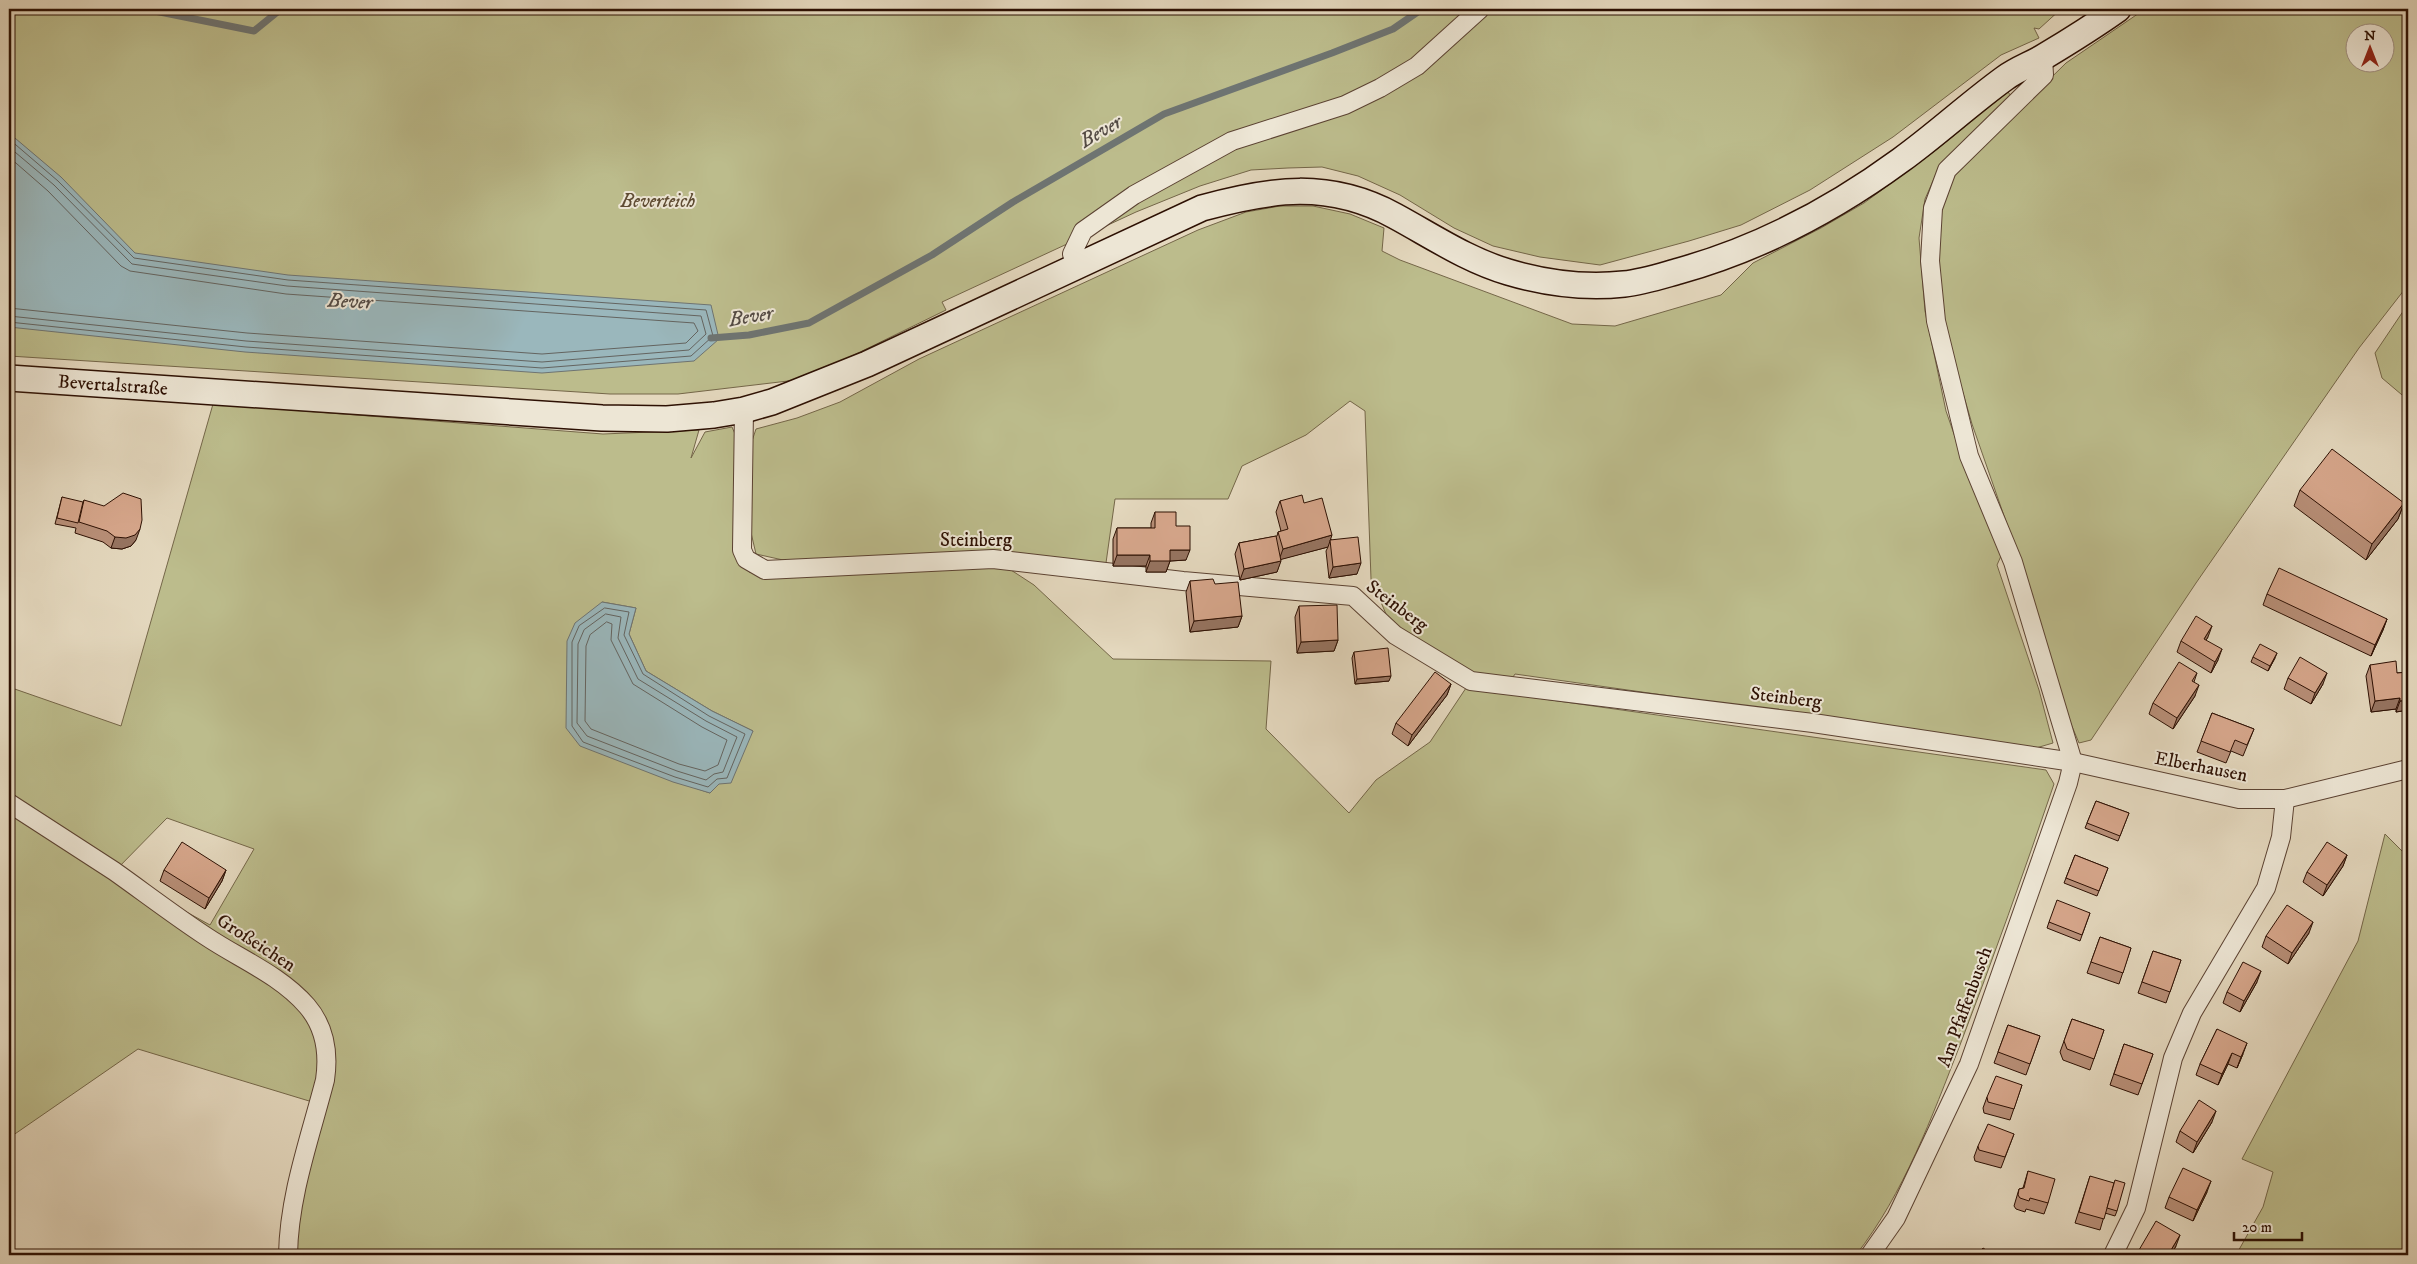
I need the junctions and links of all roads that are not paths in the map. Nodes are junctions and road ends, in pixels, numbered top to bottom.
1 (1480, 9) edge
2 (2118, 9) edge
3 (2043, 57) junction
4 (1076, 268) junction
5 (9, 378) edge
6 (744, 410) junction
7 (2073, 762) junction
8 (2408, 769) edge
9 (2286, 799) junction
10 (9, 803) edge
11 (288, 1255) edge
12 (1870, 1255) edge
13 (2112, 1255) edge

1 - 4 street
2 - 3 street, Bevertalstraße
3 - 4 street, Bevertalstraße
3 - 7 street
4 - 6 street, Bevertalstraße
5 - 6 street, Bevertalstraße
6 - 7 street, Steinberg
7 - 9 street, Elberhausen
7 - 12 street, Am Pfaffenbusch
8 - 9 street, Elberhausen
9 - 13 street
10 - 11 street, Großeichen

